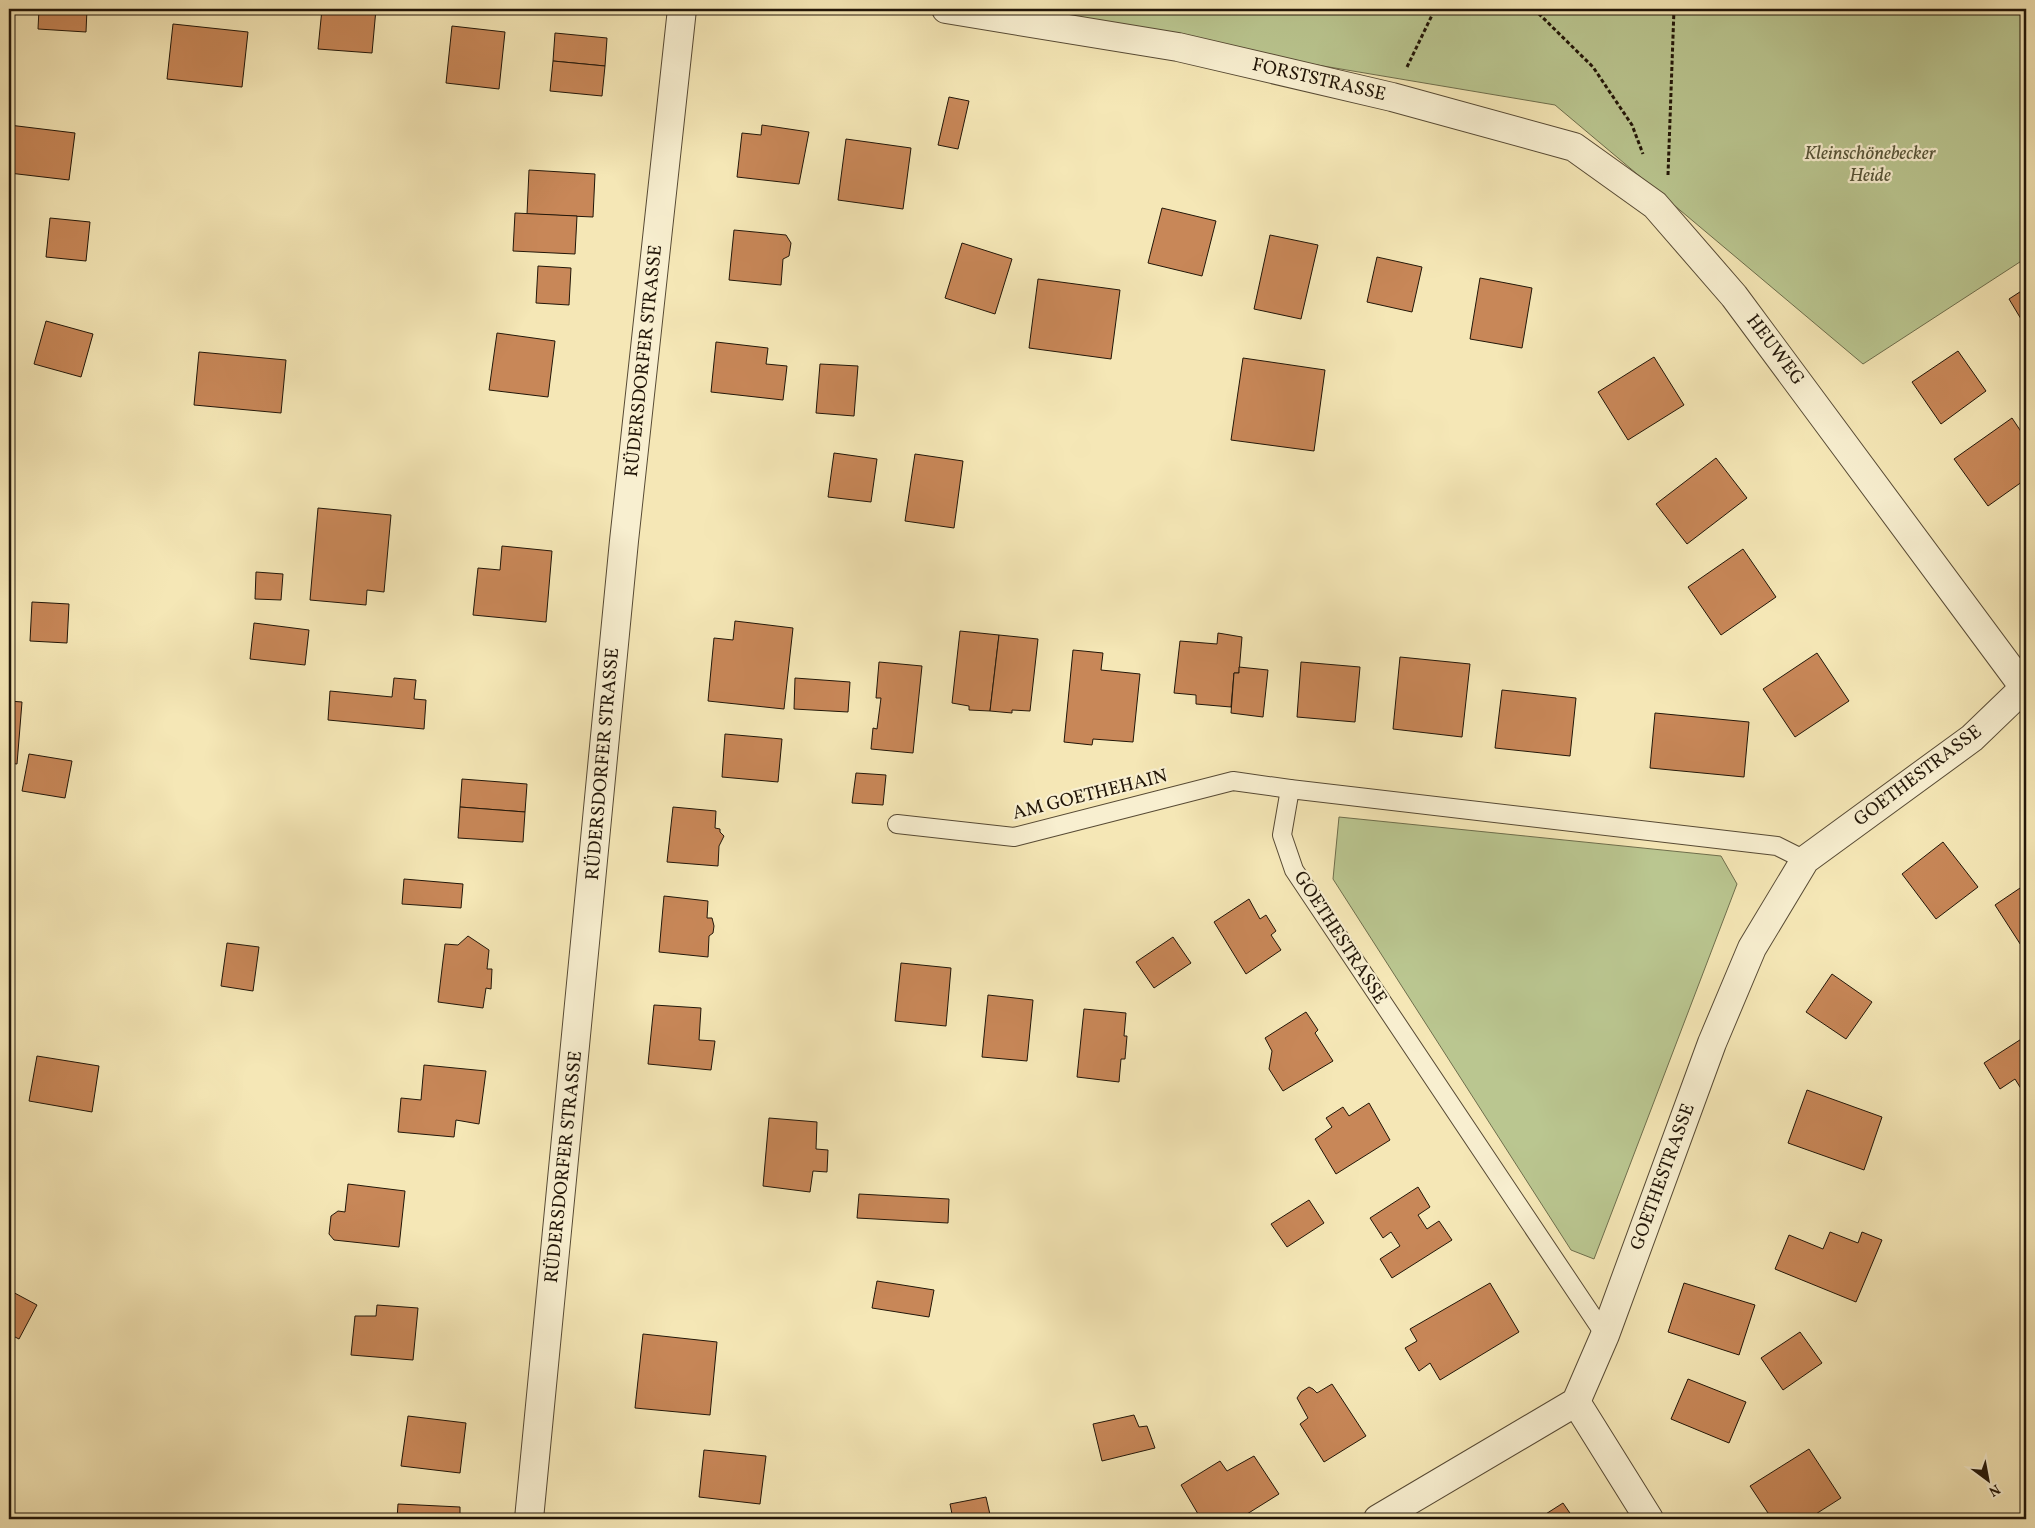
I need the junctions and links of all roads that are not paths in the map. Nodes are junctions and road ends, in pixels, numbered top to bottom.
1 (682, 9) edge
2 (946, 9) edge
3 (1667, 218) joint
4 (2026, 688) edge
5 (1290, 789) junction
6 (897, 824) dead end
7 (1805, 860) junction
8 (1605, 1335) junction
9 (1576, 1402) junction
10 (529, 1519) edge
11 (1378, 1519) edge
12 (1649, 1519) edge

1 - 10 street, RÜDERSDORFER STRASSE
2 - 3 street, FORSTSTRASSE
3 - 4 street, HEUWEG
4 - 7 street, GOETHESTRASSE
5 - 6 lane, AM GOETHEHAIN
5 - 7 lane
5 - 8 lane, GOETHESTRASSE
7 - 8 street, GOETHESTRASSE
8 - 9 street, GOETHESTRASSE
9 - 11 street
9 - 12 street

